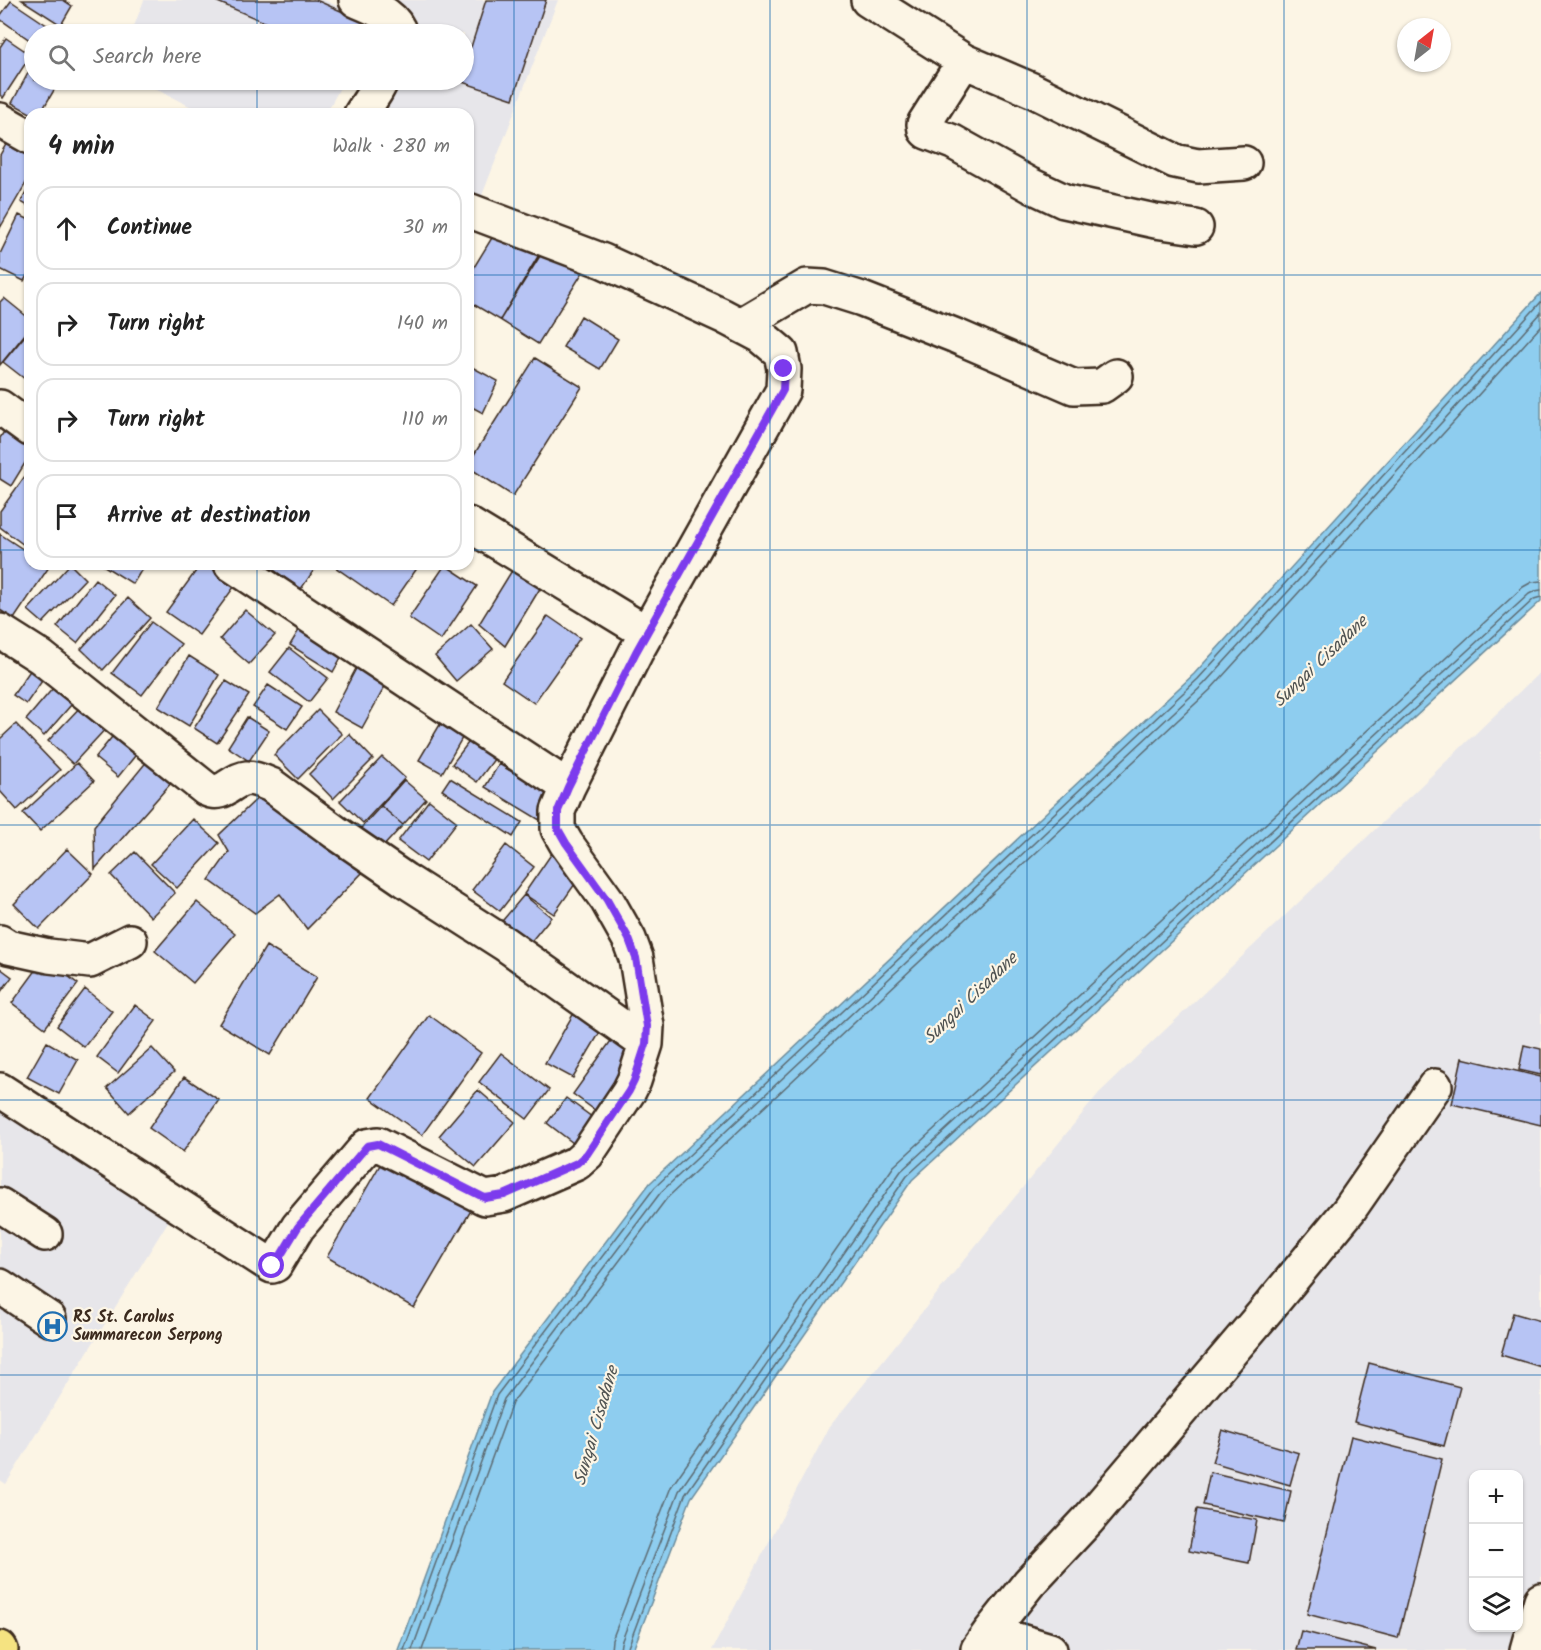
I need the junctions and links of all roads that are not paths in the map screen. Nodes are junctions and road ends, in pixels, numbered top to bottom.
1 (356, 0) edge
2 (868, 0) edge
3 (395, 24) edge
4 (964, 61) junction
5 (377, 90) edge
6 (365, 108) edge
7 (0, 120) edge
8 (24, 133) edge
9 (1244, 163) dead end
10 (474, 212) edge
11 (1196, 227) dead end
12 (741, 325) junction
13 (1116, 376) dead end
14 (0, 407) edge
15 (24, 425) edge
16 (474, 528) edge
17 (240, 570) edge
18 (0, 631) edge
19 (647, 633) junction
20 (568, 787) junction
21 (130, 941) dead end
22 (0, 942) edge
23 (646, 1044) junction
24 (1435, 1086) dead end
25 (0, 1090) edge
26 (0, 1205) edge
27 (45, 1234) dead end
28 (0, 1287) edge
29 (49, 1319) dead end
30 (1541, 1600) edge
31 (983, 1641) edge
32 (1050, 1650) edge
33 (1527, 1650) edge

1 - 3 street
2 - 4 street
4 - 9 street
4 - 11 street
5 - 6 street
7 - 8 street
10 - 12 street
12 - 13 street
12 - 19 street
14 - 15 street
16 - 19 street
17 - 20 street
18 - 23 street
19 - 20 street
20 - 23 street
21 - 22 street
23 - 25 street
24 - 31 street
26 - 27 street
28 - 29 street
30 - 33 street
31 - 32 street

